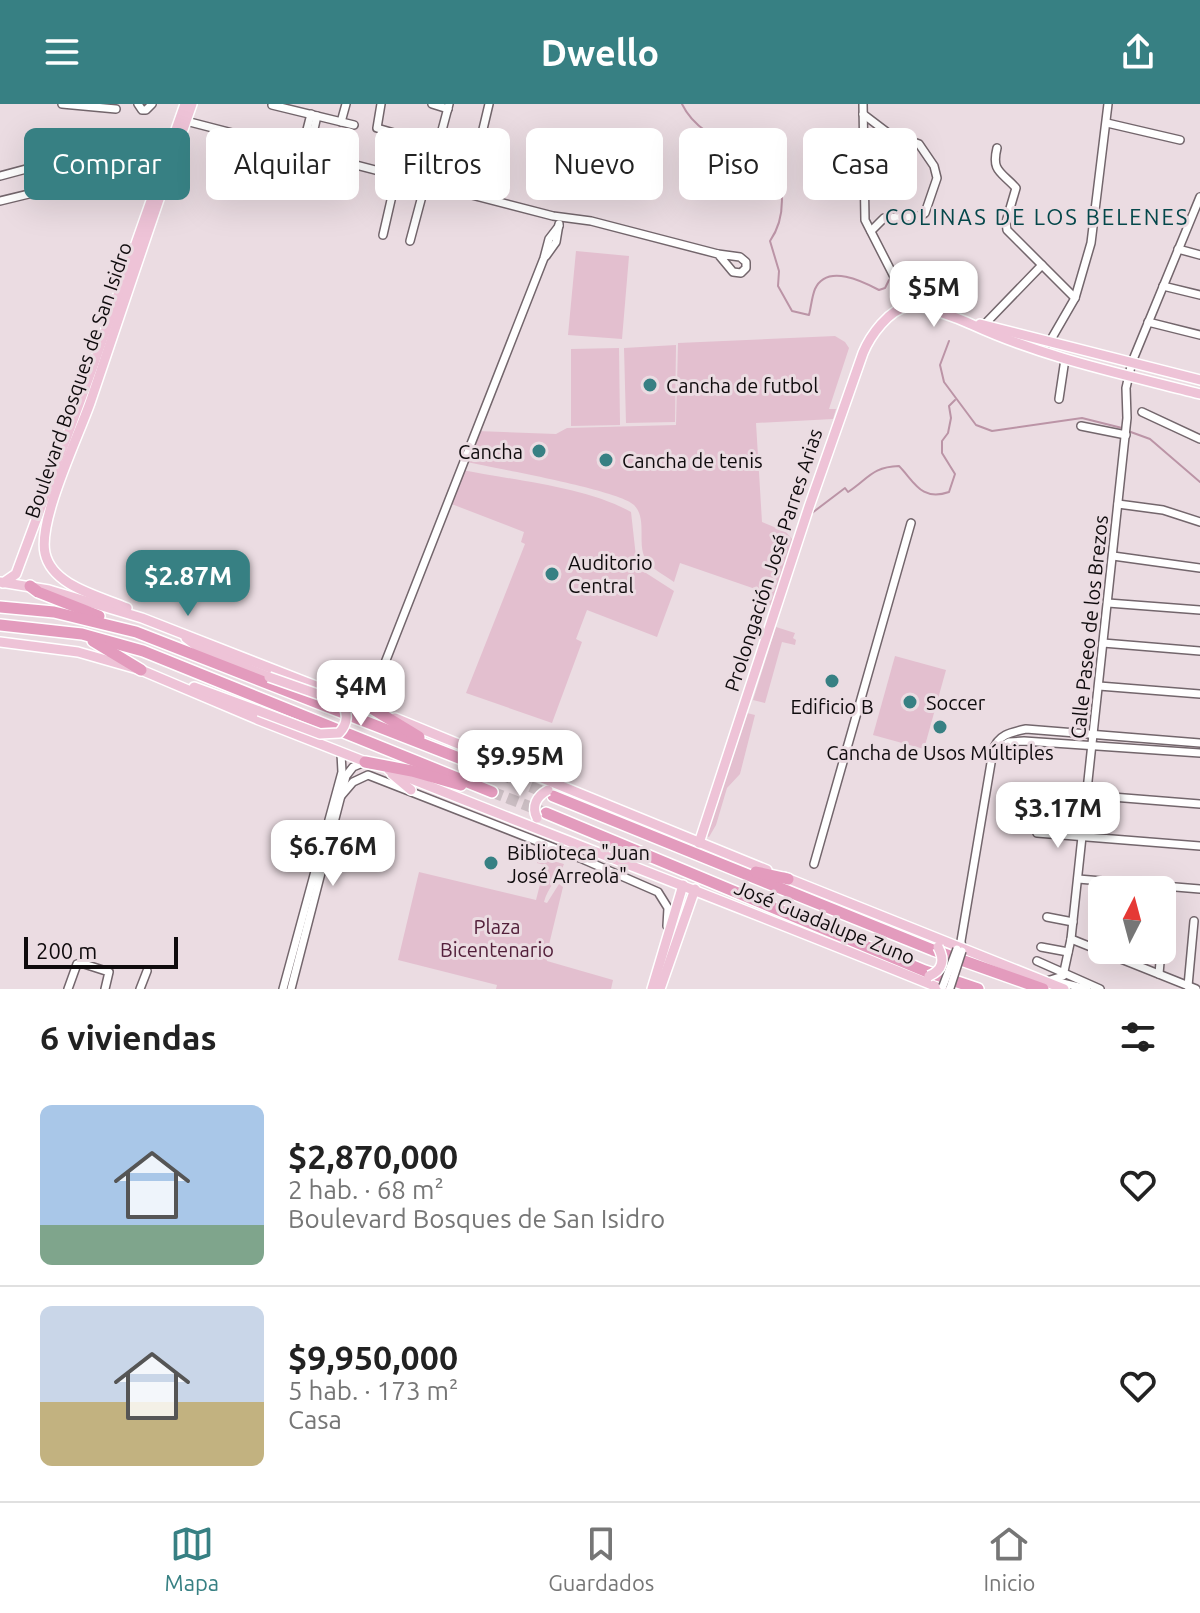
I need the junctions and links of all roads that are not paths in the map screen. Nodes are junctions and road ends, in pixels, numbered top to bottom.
1 (62, 104) edge
2 (70, 104) edge
3 (138, 104) edge
4 (152, 104) edge
5 (185, 104) edge
6 (192, 104) edge
7 (346, 104) edge
8 (381, 104) edge
9 (432, 104) edge
10 (489, 104) edge
11 (863, 104) edge
12 (1108, 104) edge
13 (272, 105) edge
14 (105, 106) edge
15 (286, 106) edge
16 (449, 106) edge
17 (116, 109) dead end
18 (863, 114) junction
19 (314, 115) junction
20 (183, 120) junction
21 (341, 122) junction
22 (1107, 123) junction
23 (354, 125) dead end
24 (180, 128) edge
25 (216, 128) edge
26 (311, 128) edge
27 (377, 128) edge
28 (443, 128) edge
29 (483, 128) edge
30 (1180, 140) dead end
31 (997, 148) dead end
32 (24, 170) edge
33 (0, 176) edge
34 (24, 195) edge
35 (1200, 197) edge
36 (152, 200) edge
37 (154, 200) edge
38 (391, 200) edge
39 (418, 200) edge
40 (493, 200) edge
41 (0, 201) edge
42 (1197, 214) edge
43 (560, 222) junction
44 (871, 231) junction
45 (383, 235) dead end
46 (410, 241) dead end
47 (1178, 249) junction
48 (718, 254) dead end
49 (1200, 255) edge
50 (1042, 265) junction
51 (1163, 286) junction
52 (1200, 295) edge
53 (1075, 298) junction
54 (909, 306) junction
55 (1148, 322) junction
56 (983, 327) junction
57 (1200, 335) edge
58 (1049, 342) junction
59 (1046, 353) junction
60 (1065, 359) junction
61 (1132, 362) junction
62 (96, 370) junction
63 (1127, 375) junction
64 (1200, 380) edge
65 (1200, 394) edge
66 (1059, 399) dead end
67 (1142, 412) dead end
68 (1081, 426) dead end
69 (1126, 434) junction
70 (1200, 439) edge
71 (1118, 504) junction
72 (1200, 522) edge
73 (911, 523) dead end
74 (1113, 556) junction
75 (1200, 568) edge
76 (2, 582) edge
77 (30, 586) junction
78 (1108, 603) junction
79 (0, 607) edge
80 (1200, 610) edge
81 (142, 618) junction
82 (0, 625) edge
83 (136, 632) junction
84 (180, 633) junction
85 (82, 634) junction
86 (1103, 643) junction
87 (1, 644) edge
88 (1200, 651) edge
89 (141, 670) junction
90 (164, 680) junction
91 (1099, 686) junction
92 (1200, 694) edge
93 (368, 706) junction
94 (1093, 734) junction
95 (1200, 743) edge
96 (1092, 744) junction
97 (993, 751) junction
98 (341, 753) junction
99 (1200, 753) edge
100 (365, 762) junction
101 (390, 771) junction
102 (342, 779) junction
103 (411, 790) junction
104 (566, 790) junction
105 (550, 793) junction
106 (1087, 795) junction
107 (341, 796) junction
108 (1200, 804) edge
109 (542, 815) junction
110 (616, 822) junction
111 (1037, 833) dead end
112 (1082, 836) junction
113 (565, 841) junction
114 (699, 843) junction
115 (1200, 846) edge
116 (814, 864) dead end
117 (788, 879) junction
118 (1078, 879) junction
119 (683, 885) junction
120 (695, 889) junction
121 (1200, 889) edge
122 (1047, 917) dead end
123 (306, 919) junction
124 (1194, 921) dead end
125 (1073, 922) junction
126 (920, 930) junction
127 (1071, 939) junction
128 (666, 944) junction
129 (1088, 945) edge
130 (960, 947) junction
131 (1041, 947) dead end
132 (1068, 952) junction
133 (1037, 961) dead end
134 (1134, 964) edge
135 (1160, 964) edge
136 (147, 971) dead end
137 (1064, 972) junction
138 (905, 974) junction
139 (1159, 974) junction
140 (1047, 983) edge
141 (1192, 987) edge
142 (946, 988) edge
143 (68, 989) edge
144 (105, 989) edge
145 (140, 989) edge
146 (283, 989) edge
147 (291, 989) edge
148 (652, 989) edge
149 (660, 989) edge
150 (978, 989) edge
151 (1064, 989) edge
152 (1087, 989) edge
153 (1100, 989) edge

1 - 2 street
2 - 14 street
3 - 4 street
5 - 20 main road, Boulevard Bosques de San Isidro
6 - 20 main road, Boulevard Bosques de San Isidro
7 - 21 street
8 - 27 street
9 - 16 street
10 - 29 street
11 - 18 street
12 - 22 street
13 - 15 street
14 - 17 street
15 - 19 street
16 - 28 street
18 - 44 street
18 - 44 street
19 - 21 street
19 - 26 street
20 - 24 main road, Boulevard Bosques de San Isidro
20 - 25 street
21 - 23 street
22 - 30 street
22 - 53 street
31 - 50 street
32 - 33 street
34 - 41 street
35 - 42 street, Calle Paseo de los Brezos
36 - 62 main road, Boulevard Bosques de San Isidro
37 - 62 main road, Boulevard Bosques de San Isidro
38 - 45 street
39 - 46 street
40 - 43 street
42 - 47 street, Calle Paseo de los Brezos
43 - 48 street
43 - 93 street
44 - 54 street
47 - 49 street
47 - 51 street, Calle Paseo de los Brezos
50 - 53 street
50 - 56 street
51 - 52 street
51 - 55 street, Calle Paseo de los Brezos
53 - 58 street
54 - 56 main road
54 - 114 main road, Prolongación José Parres Arias
55 - 57 street
55 - 61 street, Calle Paseo de los Brezos
56 - 58 main road
56 - 59 main road
58 - 59 street
58 - 61 main road
59 - 60 main road
60 - 63 main road
60 - 66 street
61 - 63 street, Calle Paseo de los Brezos
61 - 64 main road
62 - 76 main road, Boulevard Bosques de San Isidro
62 - 81 main road, Boulevard Bosques de San Isidro
63 - 65 main road
63 - 69 street, Calle Paseo de los Brezos
67 - 70 street
68 - 69 street
69 - 71 street, Calle Paseo de los Brezos
71 - 72 street
71 - 74 street, Calle Paseo de los Brezos
73 - 116 street
74 - 75 street
74 - 78 street, Calle Paseo de los Brezos
76 - 77 main road
77 - 81 main road
77 - 83 highway
78 - 80 street
78 - 86 street, Calle Paseo de los Brezos
79 - 83 highway
81 - 84 main road
82 - 85 highway
83 - 93 highway
84 - 90 main road, bridge
84 - 93 main road
85 - 89 highway
85 - 100 highway
86 - 88 street
86 - 91 street, Calle Paseo de los Brezos
87 - 89 main road
89 - 90 main road
90 - 98 main road, José Guadalupe Zuno
91 - 92 street
91 - 94 street, Calle Paseo de los Brezos
93 - 104 main road
94 - 95 street
94 - 96 street, Calle Paseo de los Brezos
94 - 97 street
96 - 97 street
96 - 99 street
96 - 106 street, Calle Paseo de los Brezos
97 - 130 street
98 - 100 main road, José Guadalupe Zuno
98 - 102 street
100 - 101 main road, José Guadalupe Zuno
100 - 102 street
101 - 103 main road
101 - 113 main road, José Guadalupe Zuno
102 - 107 street
102 - 123 street
103 - 107 street
103 - 128 street
104 - 105 main road
104 - 114 main road
105 - 109 main road, bridge
105 - 110 highway
106 - 108 street
106 - 112 street, Calle Paseo de los Brezos
107 - 123 street
109 - 113 main road
109 - 150 highway
110 - 117 highway
110 - 140 highway
111 - 112 street
112 - 115 street
112 - 118 street, Calle Paseo de los Brezos
113 - 119 main road, José Guadalupe Zuno
114 - 117 main road
117 - 126 main road
118 - 121 street
118 - 125 street, Calle Paseo de los Brezos
119 - 120 main road, José Guadalupe Zuno
119 - 128 main road
120 - 138 main road, José Guadalupe Zuno
120 - 149 main road
122 - 125 street
123 - 146 street
123 - 147 street
124 - 141 street
125 - 127 street, Calle Paseo de los Brezos
126 - 130 main road
126 - 138 main road, bridge
127 - 129 street
127 - 132 street, Calle Paseo de los Brezos
128 - 148 main road
130 - 140 main road
130 - 142 street, bridge
131 - 132 street
132 - 137 street, Calle Paseo de los Brezos
133 - 137 street
134 - 139 street
135 - 139 street
136 - 145 street
137 - 140 street
137 - 153 street
138 - 142 main road, José Guadalupe Zuno
139 - 141 street
140 - 151 main road
140 - 152 street
143 - 144 street

